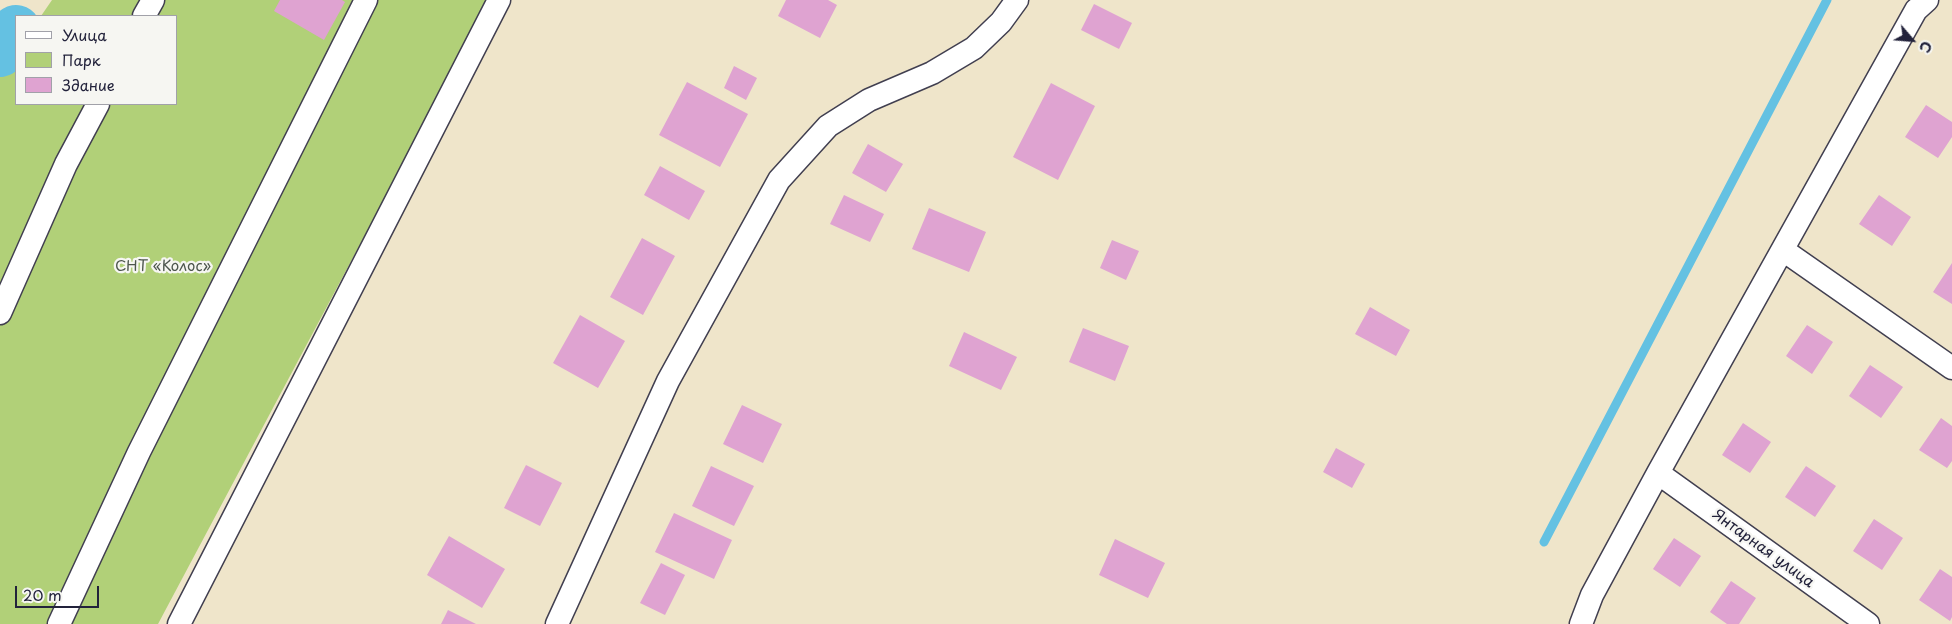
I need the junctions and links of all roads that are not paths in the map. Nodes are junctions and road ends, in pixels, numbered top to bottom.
1 (153, 0) edge
2 (366, 0) edge
3 (499, 0) edge
4 (1017, 0) edge
5 (1927, 0) edge
6 (145, 15) edge
7 (97, 105) edge
8 (1783, 250) junction
9 (0, 314) edge
10 (1952, 368) edge
11 (1658, 473) junction
12 (58, 624) edge
13 (179, 624) edge
14 (557, 624) edge
15 (1581, 624) edge
16 (1868, 624) edge

1 - 6 street
2 - 12 street
3 - 13 street
4 - 14 street
5 - 8 street
7 - 9 street
8 - 10 street
8 - 11 street
11 - 15 street
11 - 16 street, Янтарная улица

